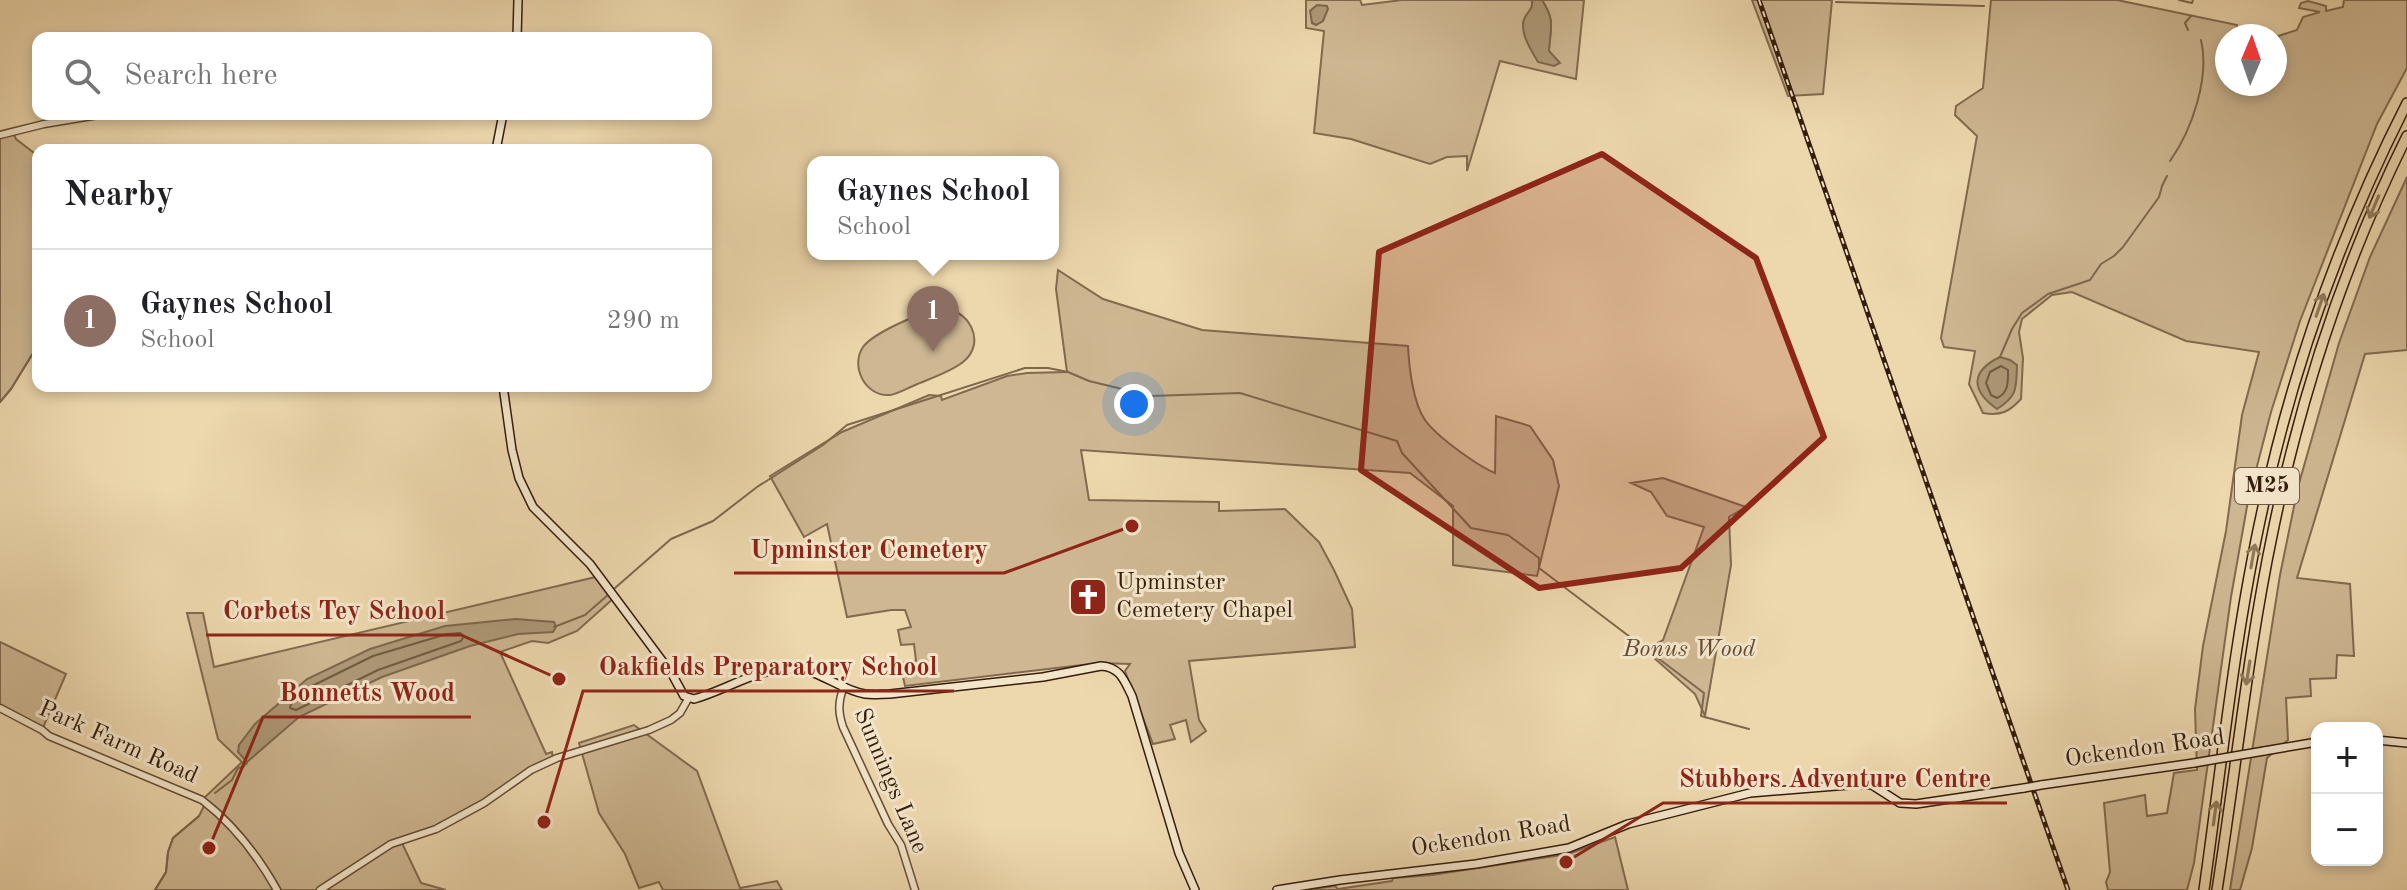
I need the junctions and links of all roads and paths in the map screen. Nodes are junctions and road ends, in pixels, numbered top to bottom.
1 (518, 0) edge
2 (517, 32) edge
3 (2407, 103) edge
4 (72, 120) edge
5 (502, 120) edge
6 (0, 135) edge
7 (2407, 136) edge
8 (497, 144) edge
9 (504, 392) edge
10 (844, 686) junction
11 (688, 699) junction
12 (0, 708) edge
13 (2383, 741) edge
14 (2311, 743) edge
15 (2407, 743) edge
16 (1193, 888) edge
17 (277, 890) edge
18 (320, 890) edge
19 (915, 890) edge
20 (1277, 890) edge
21 (2204, 890) edge
22 (2217, 890) edge

1 - 2 main road
21 -> 3 highway, M25
4 - 6 street
5 - 8 main road
7 -> 22 highway, M25
9 - 11 main road
10 - 11 main road
10 - 16 main road
10 - 19 street, Sunnings Lane
11 - 18 street
12 - 17 street, Park Farm Road
13 - 15 main road
14 - 20 main road, Ockendon Road, bridge

